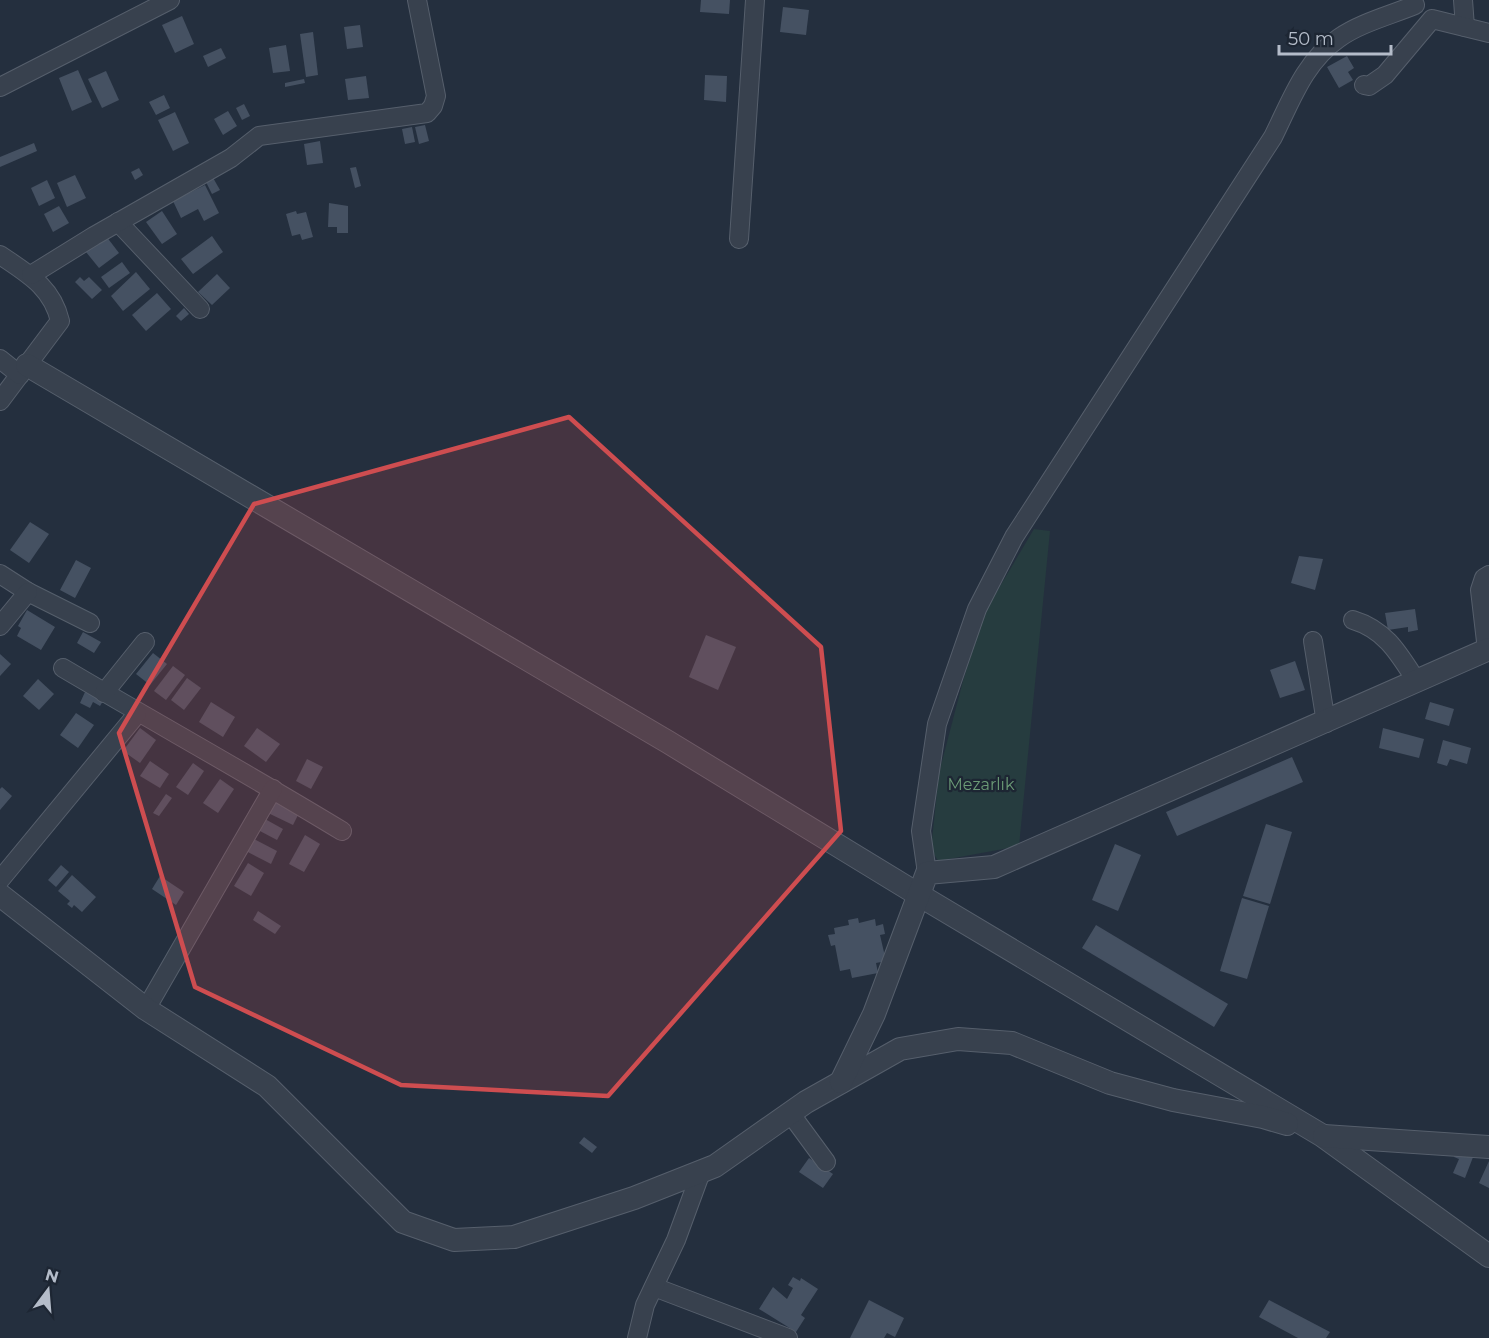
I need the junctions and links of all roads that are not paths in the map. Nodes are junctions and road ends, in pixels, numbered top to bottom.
1 (170, 0) edge
2 (417, 0) edge
3 (754, 0) edge
4 (1463, 0) edge
5 (1415, 3) edge
6 (1432, 19) junction
7 (1465, 27) junction
8 (1489, 33) edge
9 (1364, 85) dead end
10 (0, 87) edge
11 (118, 222) junction
12 (739, 239) dead end
13 (0, 255) edge
14 (31, 275) junction
15 (200, 309) dead end
16 (0, 359) edge
17 (23, 370) junction
18 (0, 401) edge
19 (0, 574) edge
20 (1489, 575) edge
21 (28, 592) junction
22 (1353, 620) dead end
23 (90, 623) dead end
24 (0, 626) edge
25 (1313, 641) dead end
26 (145, 642) dead end
27 (1488, 650) edge
28 (63, 668) dead end
29 (1417, 682) junction
30 (104, 693) junction
31 (137, 714) junction
32 (1326, 723) junction
33 (273, 789) junction
34 (342, 831) dead end
35 (927, 873) junction
36 (0, 880) edge
37 (0, 895) edge
38 (919, 896) junction
39 (146, 1009) junction
40 (841, 1082) junction
41 (790, 1113) junction
42 (1323, 1136) junction
43 (1489, 1147) edge
44 (826, 1162) dead end
45 (701, 1172) junction
46 (1489, 1256) edge
47 (654, 1287) junction
48 (637, 1338) edge
49 (788, 1338) edge

1 - 10 street
2 - 11 street
3 - 12 street
4 - 7 street
5 - 6 street
5 - 35 street
6 - 7 street
6 - 9 street
7 - 8 street
11 - 14 street
11 - 15 street
13 - 14 street
14 - 17 street
16 - 17 street
17 - 18 street
17 - 38 street
19 - 21 street
20 - 27 street
21 - 23 street
21 - 24 street
22 - 29 street
25 - 32 street
26 - 30 street
27 - 29 street
28 - 30 street
29 - 32 street
30 - 31 street
31 - 33 street
31 - 36 street
32 - 35 street
33 - 34 street
33 - 39 street
35 - 38 street
37 - 39 street
38 - 40 street
38 - 42 street
39 - 45 street
40 - 41 street
40 - 42 street
41 - 44 street
41 - 45 street
42 - 43 street
42 - 46 street
45 - 47 street
47 - 48 street
47 - 49 street

